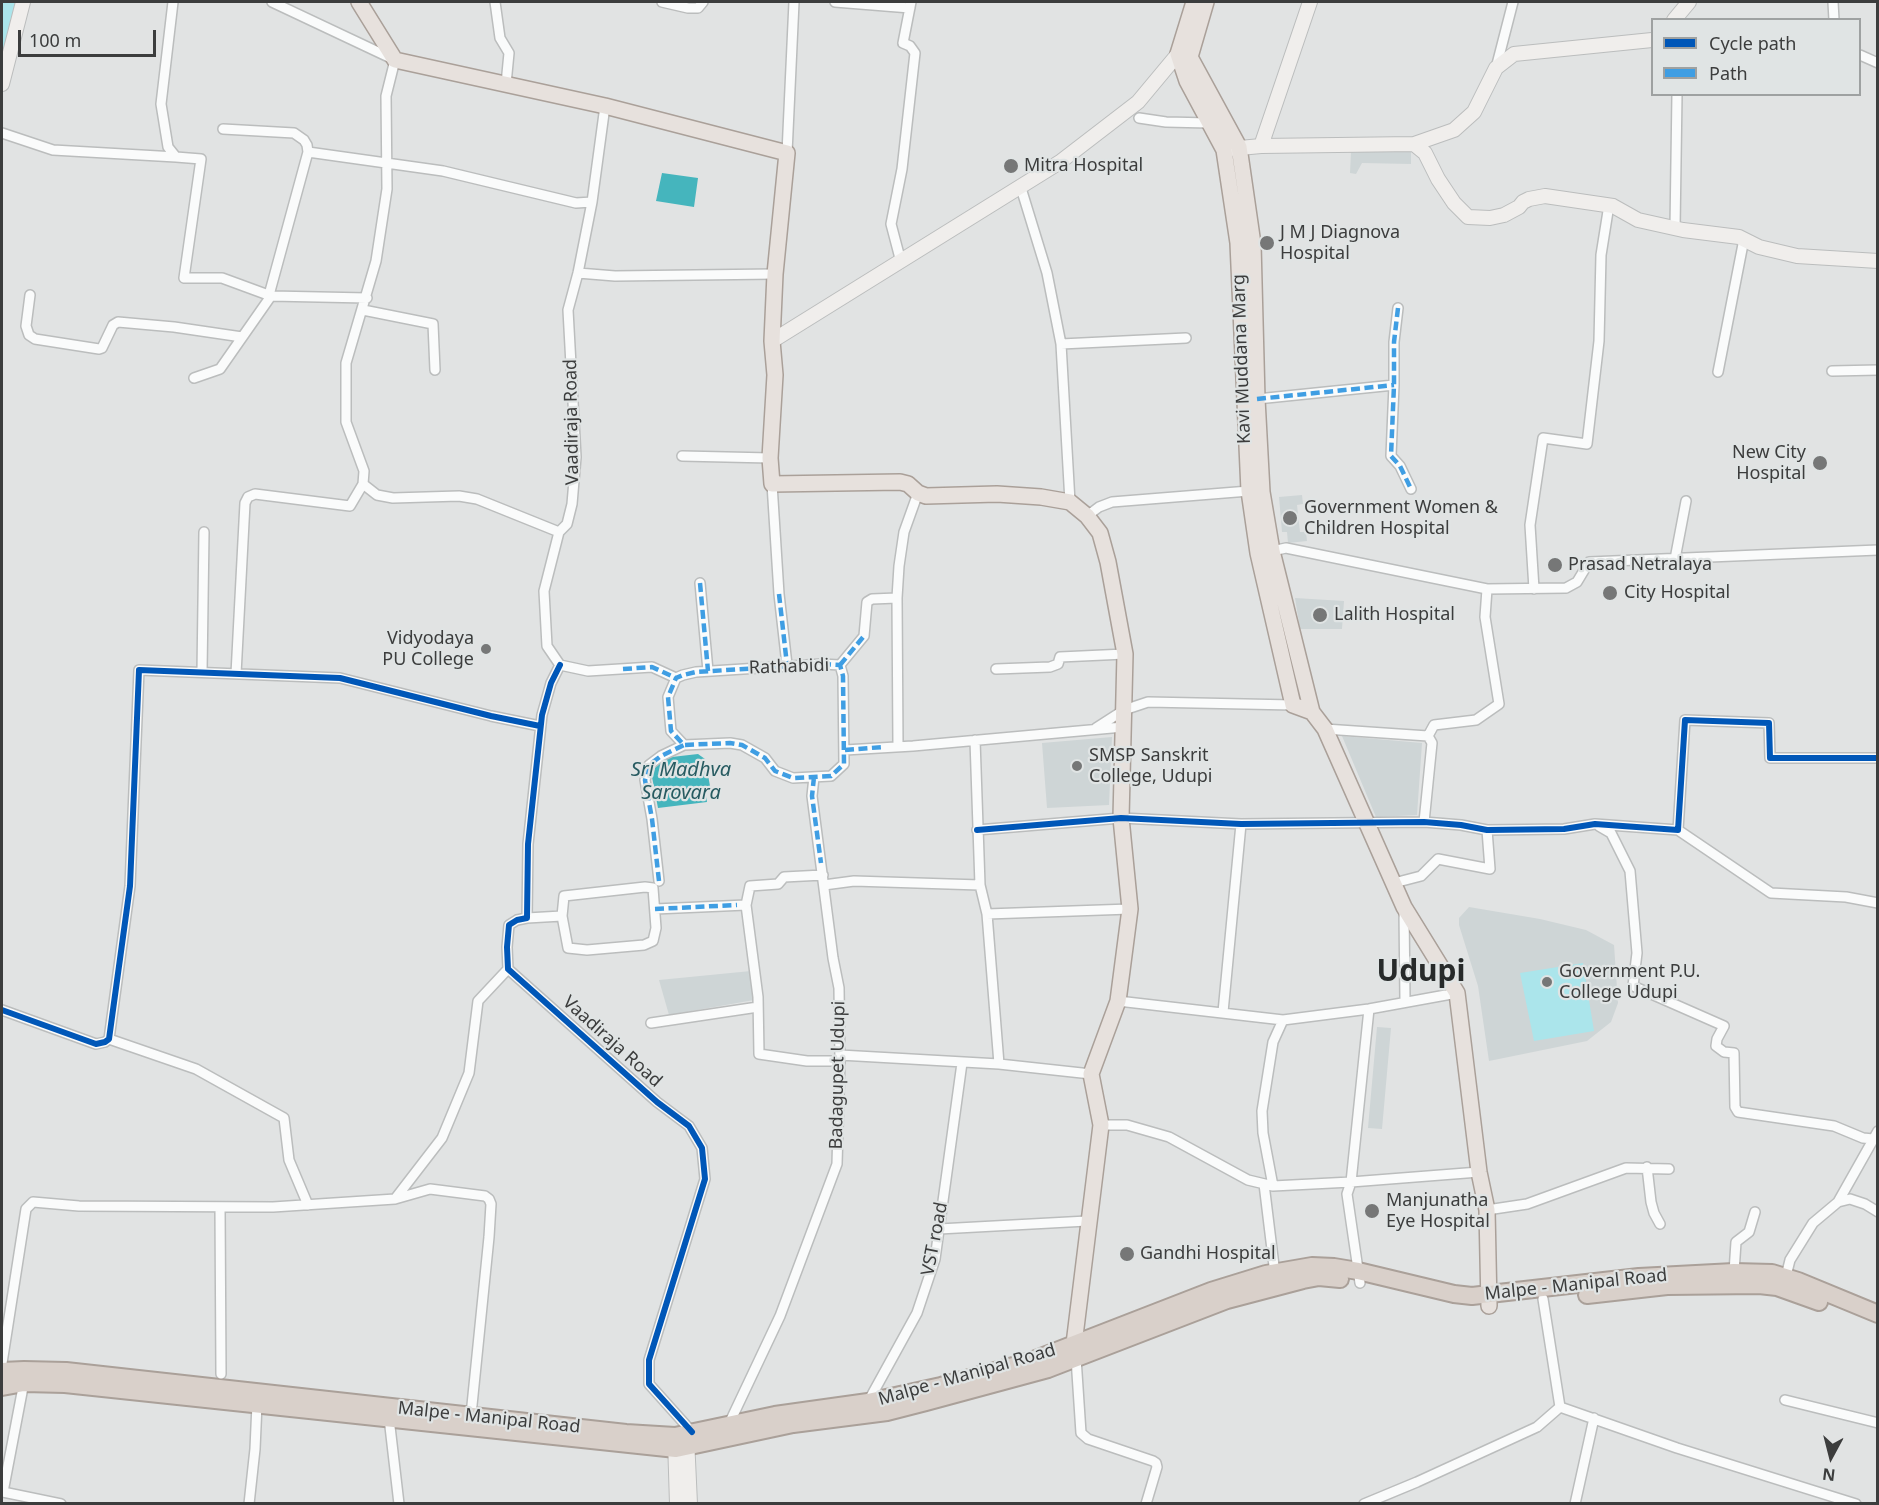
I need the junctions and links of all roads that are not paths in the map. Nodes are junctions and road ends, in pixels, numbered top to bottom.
1 (23, 2) edge
2 (173, 2) edge
3 (272, 2) edge
4 (359, 2) edge
5 (495, 2) edge
6 (662, 2) edge
7 (703, 2) edge
8 (794, 2) edge
9 (835, 2) edge
10 (1194, 2) edge
11 (1206, 2) edge
12 (1310, 2) edge
13 (1513, 2) edge
14 (1689, 2) edge
15 (1833, 2) edge
16 (672, 3) edge
17 (911, 5) edge
18 (1676, 18) edge
19 (1834, 18) edge
20 (1651, 40) edge
21 (1861, 55) edge
22 (1184, 56) junction
23 (395, 60) junction
24 (1878, 63) edge
25 (1496, 68) junction
26 (2, 84) edge
27 (506, 84) junction
28 (1677, 96) edge
29 (605, 106) junction
30 (1139, 118) dead end
31 (1209, 123) junction
32 (223, 129) dead end
33 (2, 133) edge
34 (1414, 144) junction
35 (1261, 146) junction
36 (1239, 147) junction
37 (1224, 150) junction
38 (308, 152) junction
39 (787, 153) junction
40 (176, 157) junction
41 (386, 164) junction
42 (1021, 188) junction
43 (592, 202) junction
44 (1609, 205) junction
45 (1675, 228) junction
46 (1744, 239) junction
47 (1878, 261) edge
48 (901, 262) junction
49 (578, 273) junction
50 (775, 274) junction
51 (30, 295) dead end
52 (270, 295) junction
53 (367, 298) junction
54 (1398, 308) dead end
55 (363, 310) junction
56 (242, 337) junction
57 (1186, 338) dead end
58 (772, 341) junction
59 (1061, 344) junction
60 (435, 370) dead end
61 (1878, 370) edge
62 (1832, 371) dead end
63 (1718, 372) dead end
64 (194, 378) dead end
65 (1394, 385) junction
66 (1257, 399) junction
67 (682, 456) dead end
68 (770, 458) junction
69 (363, 484) junction
70 (772, 484) junction
71 (1411, 489) dead end
72 (1249, 491) junction
73 (918, 493) junction
74 (1686, 501) dead end
75 (1070, 502) junction
76 (1087, 516) junction
77 (204, 531) dead end
78 (559, 532) junction
79 (1878, 550) edge
80 (1272, 551) junction
81 (1675, 558) junction
82 (700, 583) dead end
83 (1487, 589) junction
84 (1534, 589) junction
85 (897, 598) junction
86 (1125, 654) junction
87 (560, 665) junction
88 (787, 665) junction
89 (840, 665) junction
90 (996, 669) dead end
91 (708, 671) junction
92 (202, 672) junction
93 (236, 674) junction
94 (676, 678) junction
95 (1293, 705) junction
96 (1124, 710) junction
97 (1312, 712) junction
98 (540, 726) junction
99 (1123, 727) junction
100 (1325, 729) junction
101 (1093, 730) junction
102 (1428, 736) junction
103 (975, 740) junction
104 (684, 745) junction
105 (897, 746) junction
106 (845, 750) junction
107 (1878, 758) edge
108 (814, 777) junction
109 (1121, 818) junction
110 (1424, 822) junction
111 (1368, 823) junction
112 (1241, 824) junction
113 (1595, 824) junction
114 (977, 830) junction
115 (1487, 830) junction
116 (1678, 831) junction
117 (824, 880) junction
118 (659, 881) dead end
119 (1394, 883) junction
120 (980, 885) junction
121 (1878, 903) edge
122 (741, 905) junction
123 (1404, 907) junction
124 (656, 909) junction
125 (1130, 909) junction
126 (987, 915) junction
127 (562, 916) junction
128 (527, 918) junction
129 (508, 969) junction
130 (1457, 993) junction
131 (1118, 1001) junction
132 (1405, 1001) junction
133 (758, 1007) junction
134 (1369, 1009) junction
135 (2, 1010) edge
136 (1223, 1012) junction
137 (1283, 1020) junction
138 (651, 1023) dead end
139 (109, 1039) junction
140 (840, 1058) junction
141 (962, 1063) junction
142 (999, 1064) junction
143 (1091, 1074) junction
144 (1101, 1125) junction
145 (1875, 1135) edge
146 (1647, 1167) junction
147 (1670, 1169) dead end
148 (1479, 1172) junction
149 (1351, 1182) junction
150 (1268, 1185) junction
151 (395, 1199) junction
152 (1838, 1202) junction
153 (308, 1205) junction
154 (220, 1206) junction
155 (1487, 1210) junction
156 (1755, 1212) dead end
157 (1878, 1212) edge
158 (1088, 1221) junction
159 (1660, 1224) dead end
160 (939, 1229) junction
161 (1734, 1272) junction
162 (1786, 1276) junction
163 (1359, 1277) junction
164 (1276, 1279) junction
165 (1543, 1299) junction
166 (1489, 1301) junction
167 (1878, 1314) edge
168 (1878, 1326) edge
169 (1075, 1351) junction
170 (2, 1363) edge
171 (2, 1371) edge
172 (221, 1374) dead end
173 (24, 1376) junction
174 (2, 1387) edge
175 (1785, 1400) dead end
176 (868, 1402) junction
177 (257, 1404) junction
178 (1560, 1407) junction
179 (471, 1415) junction
180 (389, 1418) junction
181 (1594, 1419) junction
182 (1878, 1424) edge
183 (728, 1426) junction
184 (684, 1440) junction
185 (2, 1492) edge
186 (61, 1503) edge
187 (249, 1503) edge
188 (399, 1503) edge
189 (677, 1503) edge
190 (690, 1503) edge
191 (1146, 1503) edge
192 (1364, 1503) edge
193 (1575, 1503) edge
194 (1856, 1503) edge

1 - 26 street
2 - 40 street
3 - 23 street
4 - 23 main road
5 - 27 street
6 - 16 street
7 - 16 street
8 - 39 street
9 - 17 street
10 - 22 main road
11 - 22 main road
12 - 35 street
13 - 25 street
14 - 18 street
15 - 19 street
17 - 48 street
20 - 25 street
21 - 24 street
22 - 31 main road, Kavi Muddana Marg
22 - 36 main road, Kavi Muddana Marg
22 - 42 street
23 - 27 main road
23 - 41 street
25 - 34 street
27 - 29 main road
28 - 45 street
29 - 39 main road
29 - 43 street, Vaadiraja Road
30 - 31 street
31 - 37 main road, Kavi Muddana Marg
32 - 38 street
33 - 40 street
34 - 35 street
34 - 44 street
35 - 36 street
36 - 37 street
36 - 66 main road, Kavi Muddana Marg
37 - 72 main road, Kavi Muddana Marg
38 - 41 street
38 - 52 street
39 - 50 main road
40 - 52 street
41 - 43 street
41 - 53 street
42 - 48 street
42 - 59 street
43 - 49 street, Vaadiraja Road
44 - 45 street
44 - 84 street
45 - 46 street
46 - 47 street
46 - 63 street
48 - 58 street
49 - 50 street
49 - 78 street, Vaadiraja Road
50 - 58 main road
51 - 56 street
52 - 53 street
52 - 56 street
53 - 55 street
54 - 65 street
55 - 60 street
55 - 69 street
56 - 64 street
57 - 59 street
58 - 68 main road
59 - 75 street
61 - 62 street
65 - 66 street
65 - 71 street
66 - 80 main road, Kavi Muddana Marg
67 - 68 street
68 - 70 main road
69 - 78 street
69 - 93 street
70 - 73 main road
70 - 88 street
72 - 76 street
72 - 95 main road, Kavi Muddana Marg
73 - 75 main road
73 - 85 street
74 - 81 street
75 - 76 main road
76 - 86 main road
77 - 92 street
78 - 87 street, Vaadiraja Road
79 - 81 street
80 - 83 street
80 - 97 main road, Kavi Muddana Marg
81 - 84 street
82 - 91 street
83 - 84 street
83 - 102 street
85 - 89 street
85 - 105 street
86 - 90 street
86 - 96 main road
87 - 94 street
87 - 98 street
88 - 89 street, Rathabidi
88 - 91 street, Rathabidi
89 - 106 street, Rathabidi
91 - 94 street, Rathabidi
92 - 93 street
92 - 139 street
93 - 98 street
94 - 104 street
95 - 96 street
95 - 97 main road
96 - 99 main road
96 - 101 street
97 - 100 main road, Kavi Muddana Marg
98 - 128 street
99 - 101 street
99 - 109 main road
100 - 102 street
100 - 111 main road, Kavi Muddana Marg
101 - 103 street
102 - 110 street
103 - 105 street
103 - 114 street
104 - 108 street, Rathabidi
104 - 118 street
105 - 106 street
106 - 108 street, Rathabidi
107 - 116 street
108 - 117 street, Badagupet Udupi
109 - 112 street
109 - 114 street
109 - 125 main road
110 - 111 street
110 - 115 street
111 - 112 street
111 - 119 main road, Kavi Muddana Marg
112 - 136 street
113 - 115 street
113 - 116 street
113 - 145 street
114 - 120 street
115 - 119 street
116 - 121 street
117 - 120 street
117 - 122 street
117 - 140 street, Badagupet Udupi
119 - 123 main road, Kavi Muddana Marg
120 - 126 street
122 - 124 street
122 - 133 street
123 - 130 main road, Kavi Muddana Marg
123 - 132 street
124 - 127 street
124 - 127 street
125 - 126 street
125 - 131 main road
126 - 142 street
127 - 128 street
128 - 129 street
129 - 151 street
129 - 184 street, Vaadiraja Road
130 - 132 street
130 - 148 main road
131 - 136 street
131 - 143 main road
132 - 134 street
133 - 138 street
133 - 140 street
134 - 137 street
134 - 149 street
135 - 139 street
136 - 137 street
137 - 150 street
139 - 153 street
140 - 141 street
140 - 183 street, Badagupet Udupi
141 - 142 street
141 - 160 street, VST road
142 - 143 street
143 - 144 main road
144 - 150 street
144 - 158 main road
145 - 152 street
146 - 147 street
146 - 155 street
146 - 159 street
148 - 149 street
148 - 155 main road
149 - 150 street
149 - 163 street
150 - 164 street
151 - 153 street
151 - 179 street
152 - 157 street
152 - 162 street
153 - 154 street
154 - 170 street
154 - 172 street
155 - 166 main road
156 - 161 street
158 - 160 street
158 - 169 main road
160 - 176 street, VST road
161 - 162 highway, Malpe - Manipal Road
161 - 166 highway, Malpe - Manipal Road
162 - 167 highway, Malpe - Manipal Road
163 - 164 highway, Malpe - Manipal Road
163 - 166 highway, Malpe - Manipal Road
164 - 169 highway, Malpe - Manipal Road
165 - 166 highway, Malpe - Manipal Road
165 - 168 highway, Malpe - Manipal Road
165 - 178 street
169 - 176 highway, Malpe - Manipal Road
169 - 184 highway, Malpe - Manipal Road
169 - 191 street
171 - 173 highway, Malpe - Manipal Road
173 - 174 highway, Malpe - Manipal Road
173 - 177 highway, Malpe - Manipal Road
173 - 179 highway, Malpe - Manipal Road
173 - 185 street
175 - 182 street
176 - 183 highway, Malpe - Manipal Road
177 - 180 highway, Malpe - Manipal Road
177 - 187 street
178 - 181 street
178 - 192 street
179 - 184 highway, Malpe - Manipal Road
180 - 184 highway, Malpe - Manipal Road
180 - 188 street
181 - 193 street
181 - 194 street
183 - 184 highway, Malpe - Manipal Road
184 - 189 street
184 - 190 street
185 - 186 street

